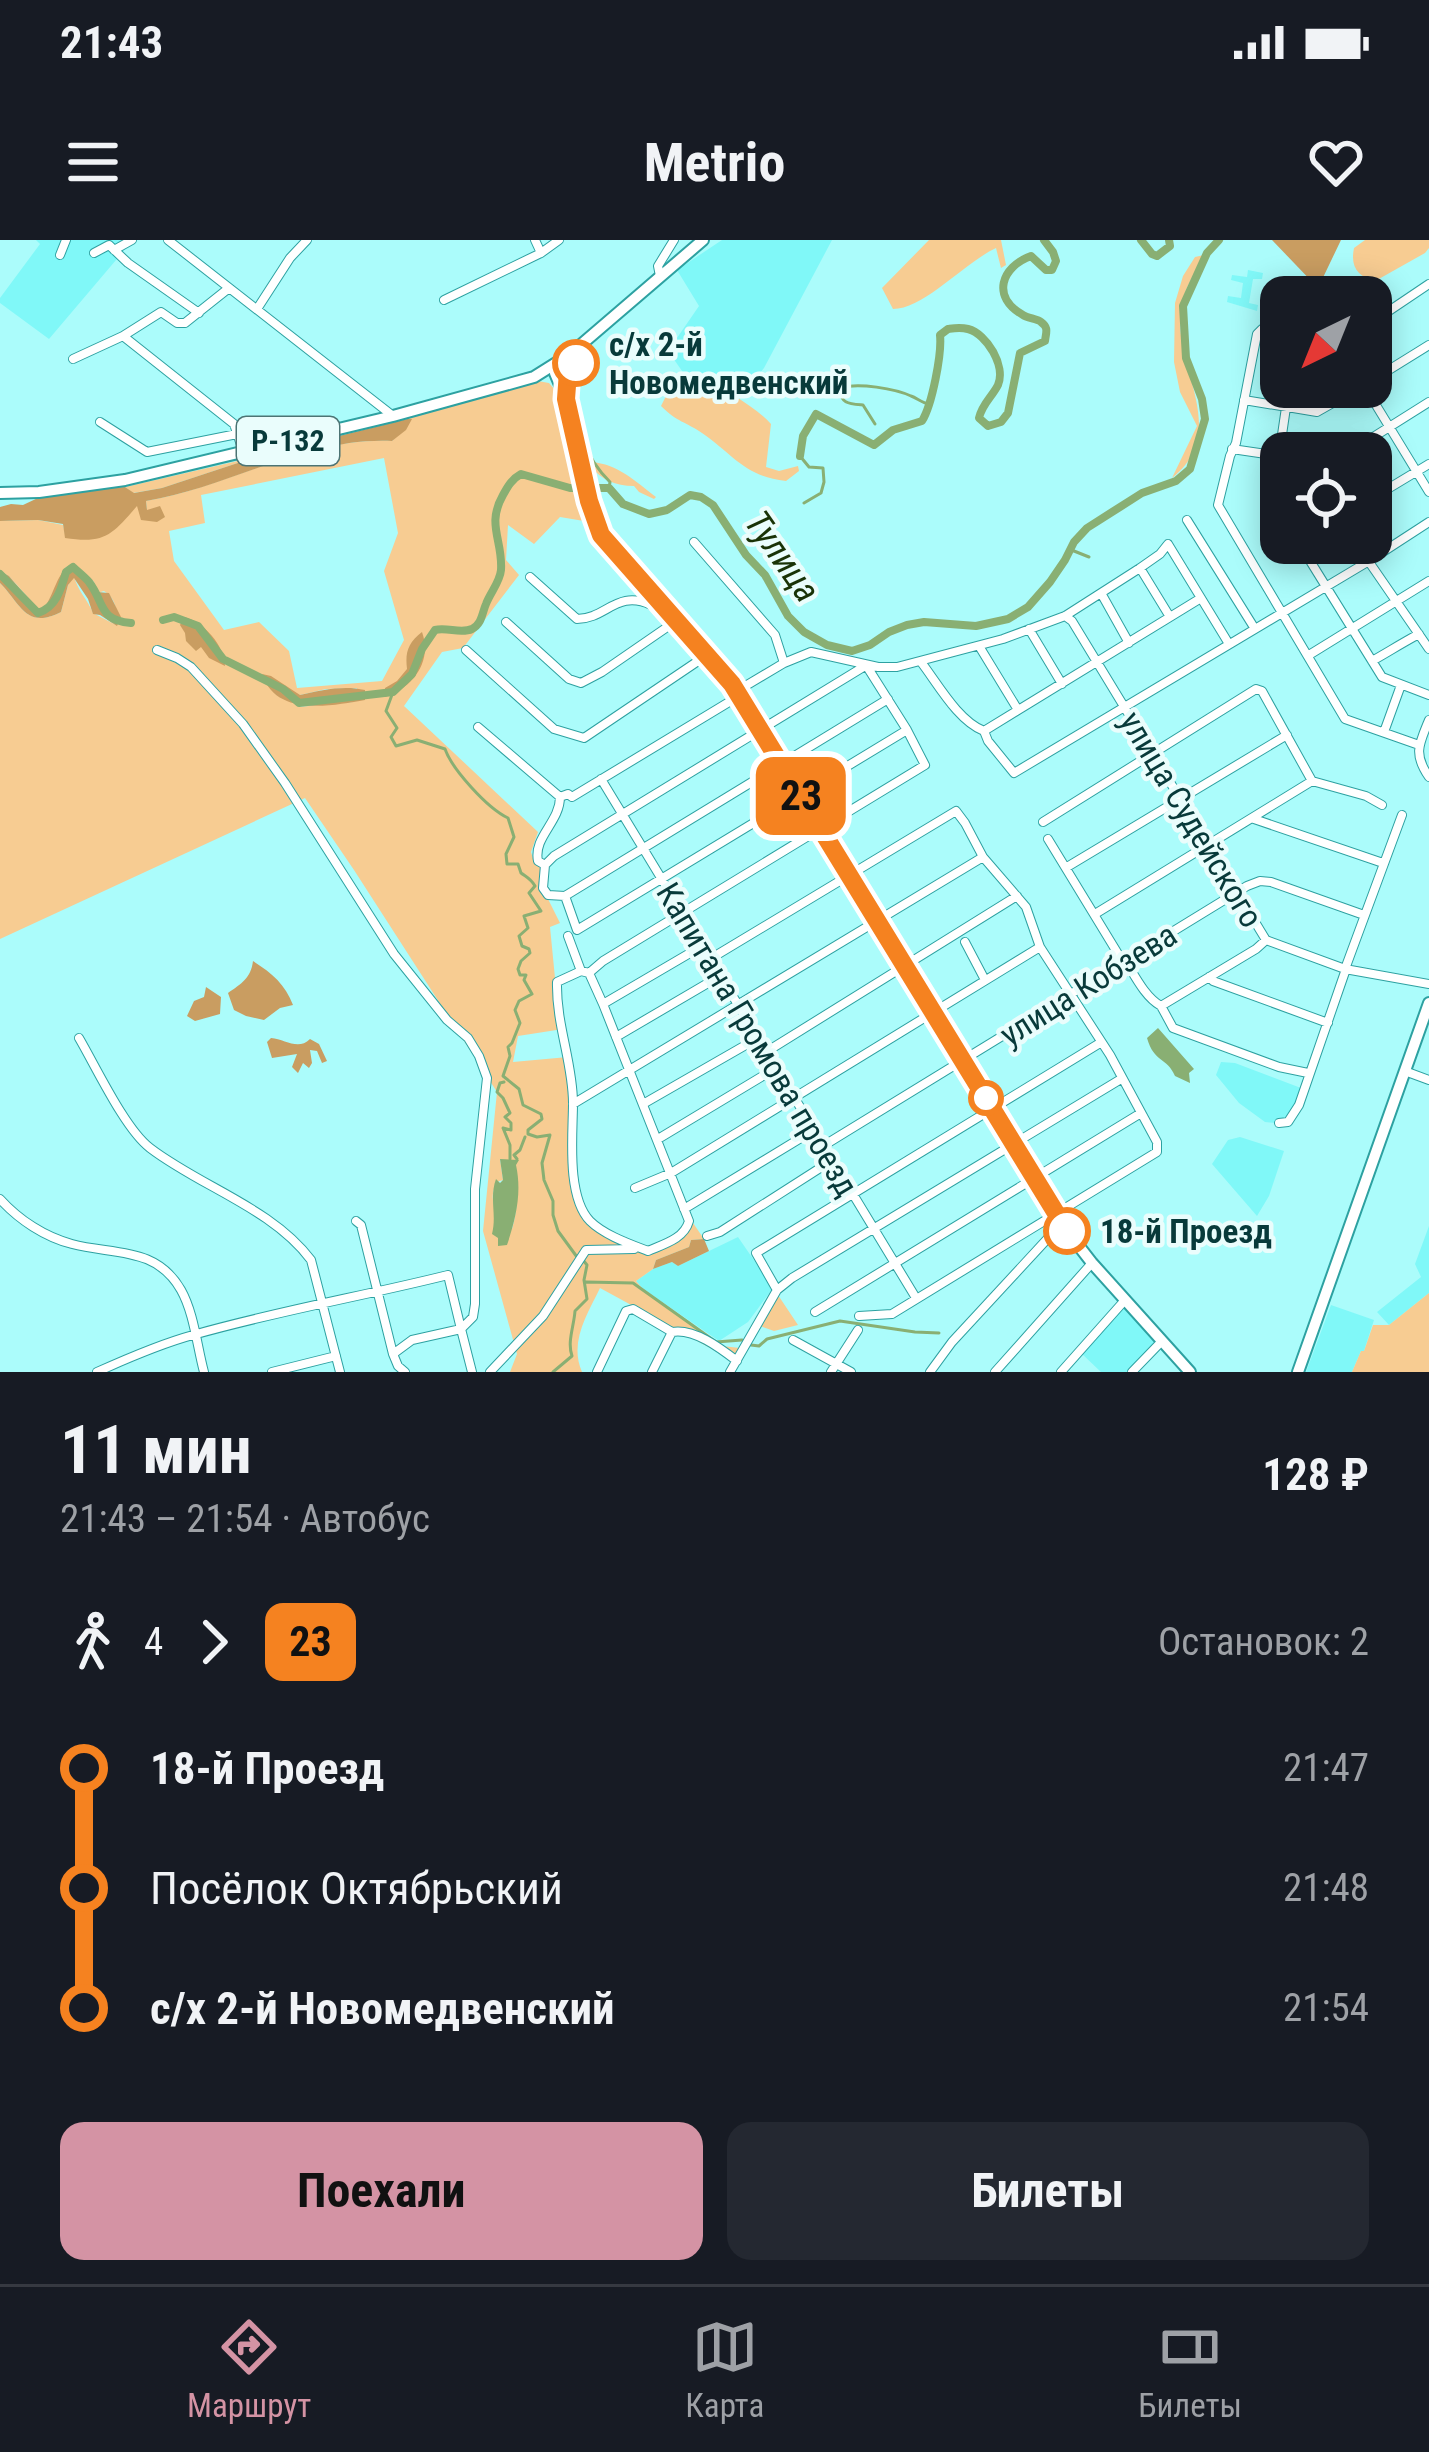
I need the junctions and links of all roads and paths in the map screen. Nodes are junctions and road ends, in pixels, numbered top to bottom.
1 (66, 240) edge
2 (132, 240) edge
3 (307, 240) edge
4 (535, 240) edge
5 (559, 240) edge
6 (674, 240) edge
7 (703, 240) edge
8 (173, 241) edge
9 (114, 250) junction
10 (94, 254) dead end
11 (542, 254) junction
12 (60, 255) dead end
13 (660, 276) junction
14 (1429, 284) edge
15 (229, 288) junction
16 (444, 300) dead end
17 (256, 309) junction
18 (1392, 309) edge
19 (199, 313) junction
20 (1260, 331) edge
21 (123, 335) junction
22 (583, 344) junction
23 (1429, 345) edge
24 (74, 359) dead end
25 (556, 365) junction
26 (1392, 368) edge
27 (567, 375) junction
28 (534, 377) junction
29 (565, 396) junction
30 (1244, 400) junction
31 (1429, 402) edge
32 (1260, 403) edge
33 (1287, 408) joint
34 (1324, 408) edge
35 (1379, 408) edge
36 (393, 416) junction
37 (100, 422) dead end
38 (1390, 427) junction
39 (1284, 432) edge
40 (1382, 432) edge
41 (238, 434) junction
42 (1232, 449) junction
43 (244, 453) junction
44 (1260, 453) edge
45 (1429, 464) edge
46 (1417, 472) junction
47 (1392, 487) edge
48 (1429, 492) edge
49 (0, 494) edge
50 (1187, 520) dead end
51 (1429, 522) edge
52 (694, 542) dead end
53 (1392, 546) edge
54 (1312, 564) edge
55 (1365, 564) edge
56 (1372, 564) edge
57 (1140, 568) junction
58 (530, 578) dead end
59 (1429, 581) edge
60 (1325, 586) junction
61 (1101, 593) junction
62 (1201, 598) junction
63 (1397, 601) junction
64 (659, 602) junction
65 (1283, 612) junction
66 (1065, 616) junction
67 (1170, 617) junction
68 (676, 621) junction
69 (506, 622) dead end
70 (1029, 629) junction
71 (1255, 629) junction
72 (1352, 629) junction
73 (1418, 634) junction
74 (1129, 643) junction
75 (1229, 644) junction
76 (979, 646) junction
77 (1429, 649) edge
78 (157, 650) dead end
79 (466, 650) dead end
80 (708, 655) junction
81 (1310, 655) junction
82 (1372, 661) junction
83 (921, 662) junction
84 (784, 663) junction
85 (1097, 663) junction
86 (866, 665) junction
87 (1062, 684) junction
88 (1401, 685) junction
89 (738, 693) junction
90 (1429, 695) edge
91 (887, 699) junction
92 (1123, 706) junction
93 (1018, 710) junction
94 (1429, 720) edge
95 (478, 728) dead end
96 (761, 730) junction
97 (908, 730) junction
98 (984, 731) junction
99 (1384, 732) junction
100 (1287, 735) junction
101 (1419, 745) junction
102 (1151, 753) junction
103 (781, 763) junction
104 (1429, 777) edge
105 (601, 779) junction
106 (1312, 781) junction
107 (800, 796) junction
108 (560, 797) junction
109 (1179, 799) junction
110 (1382, 805) dead end
111 (1402, 815) dead end
112 (622, 817) junction
113 (1254, 819) junction
114 (1043, 822) dead end
115 (821, 828) junction
116 (1048, 839) dead end
117 (1207, 845) junction
118 (641, 848) junction
119 (983, 857) junction
120 (1383, 862) junction
121 (545, 865) junction
122 (1067, 867) junction
123 (848, 874) junction
124 (661, 880) junction
125 (1236, 893) junction
126 (565, 896) junction
127 (1017, 896) junction
128 (682, 914) junction
129 (1095, 914) junction
130 (1364, 915) junction
131 (878, 922) junction
132 (572, 933) junction
133 (1266, 940) junction
134 (965, 942) dead end
135 (702, 946) junction
136 (1040, 947) junction
137 (710, 959) junction
138 (1124, 961) junction
139 (905, 967) junction
140 (1346, 969) junction
141 (585, 972) junction
142 (720, 976) junction
143 (1209, 977) junction
144 (985, 980) junction
145 (1429, 984) edge
146 (1072, 994) junction
147 (1429, 1003) edge
148 (603, 1004) junction
149 (738, 1005) junction
150 (1161, 1006) junction
151 (933, 1012) junction
152 (1429, 1019) edge
153 (1328, 1023) junction
154 (616, 1037) junction
155 (79, 1038) dead end
156 (758, 1038) junction
157 (1100, 1043) junction
158 (766, 1052) junction
159 (962, 1060) junction
160 (776, 1068) junction
161 (630, 1072) junction
162 (1308, 1073) junction
163 (1407, 1073) junction
164 (1121, 1079) junction
165 (1429, 1080) edge
166 (793, 1098) junction
167 (573, 1104) junction
168 (643, 1104) junction
169 (991, 1108) junction
170 (1141, 1113) junction
171 (1279, 1123) dead end
172 (814, 1130) junction
173 (658, 1139) junction
174 (1013, 1143) junction
175 (823, 1146) junction
176 (831, 1161) junction
177 (671, 1173) junction
178 (1034, 1178) junction
179 (635, 1188) dead end
180 (852, 1194) junction
181 (0, 1199) edge
182 (684, 1209) junction
183 (1058, 1218) junction
184 (356, 1221) dead end
185 (874, 1230) junction
186 (707, 1236) dead end
187 (642, 1249) junction
188 (1092, 1263) junction
189 (896, 1264) junction
190 (778, 1290) junction
191 (379, 1293) junction
192 (916, 1298) junction
193 (1125, 1300) junction
194 (323, 1305) junction
195 (815, 1312) dead end
196 (859, 1316) dead end
197 (461, 1329) junction
198 (858, 1330) dead end
199 (672, 1332) junction
200 (194, 1334) junction
201 (793, 1340) dead end
202 (1162, 1341) junction
203 (393, 1354) junction
204 (336, 1356) junction
205 (737, 1360) junction
206 (833, 1368) edge
207 (286, 1370) edge
208 (97, 1372) edge
209 (204, 1372) edge
210 (272, 1372) edge
211 (340, 1372) edge
212 (405, 1372) edge
213 (472, 1372) edge
214 (490, 1372) edge
215 (596, 1372) edge
216 (652, 1372) edge
217 (730, 1372) edge
218 (851, 1372) edge
219 (929, 1372) edge
220 (995, 1372) edge
221 (1061, 1372) edge
222 (1132, 1372) edge
223 (1190, 1372) edge
224 (1301, 1372) edge

1 - 12 street
2 - 9 street
3 - 17 street
4 - 11 street
5 - 11 street
6 - 13 street
7 - 13 main road, Р-132
8 - 15 street
9 - 10 street
9 - 19 street
11 - 16 street
13 - 22 main road, Р-132
14 - 18 street
15 - 17 street
15 - 19 street
17 - 36 street
19 - 21 street
20 - 30 street
21 - 24 street
21 - 41 street
22 - 25 main road, Р-132
22 - 27 main road
23 - 26 street
25 - 27 main road
25 - 28 main road, Р-132
25 - 29 main road
27 - 29 main road
28 - 29 main road
28 - 36 main road, Р-132
29 - 64 main road
30 - 32 street
30 - 42 street
31 - 38 street
33 - 34 street
33 - 39 street
35 - 38 street
36 - 43 main road, Р-132
37 - 41 street
38 - 40 street
38 - 46 street
41 - 43 street
42 - 44 street
42 - 65 street
43 - 49 main road, Р-132
45 - 46 street
46 - 47 street
46 - 48 street
50 - 71 street
51 - 53 street
52 - 84 street
54 - 60 street
55 - 60 street
56 - 63 street
57 - 61 street
57 - 62 street
57 - 67 street
58 - 64 street
59 - 63 street
60 - 65 street
60 - 72 street
61 - 66 street
61 - 74 street
62 - 67 street
62 - 75 street
63 - 72 street
63 - 73 street
64 - 68 main road
65 - 71 street
65 - 81 street
66 - 70 street
66 - 85 street, улица Судейского
67 - 74 street
68 - 69 street
68 - 80 main road
70 - 76 street
70 - 87 street
71 - 75 street
72 - 81 street
72 - 82 street
73 - 77 street
73 - 82 street
74 - 85 street
75 - 92 street
76 - 83 street
76 - 93 street
78 - 197 street
79 - 80 street
80 - 89 main road
81 - 99 street
82 - 88 street
83 - 86 street
83 - 98 street
84 - 86 street
84 - 89 street
85 - 87 street
85 - 92 street, улица Судейского
86 - 91 street
86 - 96 street
87 - 93 street
88 - 90 street
88 - 99 street
89 - 96 main road
89 - 105 street
91 - 97 street
91 - 103 street
92 - 98 street
92 - 102 street, улица Судейского
93 - 98 street
94 - 101 street
95 - 108 street
96 - 103 main road
96 - 112 street
97 - 107 street
97 - 115 street
99 - 101 street
100 - 102 street
100 - 106 street
100 - 109 street
101 - 104 street
102 - 109 street, улица Судейского
102 - 114 street
103 - 107 main road
103 - 118 street
105 - 108 street
105 - 112 street, Капитана Громова проезд
106 - 110 street
106 - 113 street
107 - 115 main road
107 - 124 street
108 - 121 street
109 - 117 street, улица Судейского
109 - 122 street
111 - 120 street
112 - 118 street, Капитана Громова проезд
112 - 121 street
113 - 117 street
113 - 120 street
115 - 123 main road
115 - 128 street
116 - 122 street
117 - 125 street, улица Судейского
117 - 129 street
118 - 124 street, Капитана Громова проезд
118 - 126 street
119 - 123 street
119 - 127 street
119 - 131 street
120 - 130 street
121 - 126 street
122 - 129 street
123 - 131 main road
123 - 137 street
124 - 128 street, Капитана Громова проезд
124 - 132 street
125 - 130 street, улица Кобзева
125 - 133 street, улица Судейского
125 - 138 street, улица Кобзева
126 - 132 street
127 - 136 street
127 - 139 street
128 - 135 street, Капитана Громова проезд
128 - 141 street
129 - 138 street
130 - 140 street
131 - 139 main road
131 - 149 street
132 - 141 street
133 - 140 street, улица Судейского
133 - 143 street
134 - 144 street
135 - 137 street, Капитана Громова проезд
135 - 148 street
136 - 144 street
136 - 146 street
137 - 142 street, Капитана Громова проезд
138 - 146 street, улица Кобзева
138 - 150 street
139 - 151 main road
139 - 158 street
140 - 145 street, улица Судейского
140 - 153 street
141 - 148 street
141 - 167 street
142 - 149 street, Капитана Громова проезд
142 - 154 street
143 - 150 street
143 - 153 street
144 - 151 street
146 - 157 street
146 - 159 street, улица Кобзева
147 - 163 main road
148 - 154 street
149 - 156 street, Капитана Громова проезд
149 - 161 street
150 - 162 street
151 - 159 main road
151 - 166 street
152 - 163 main road
153 - 162 street
154 - 161 street
155 - 194 street
156 - 158 street, Капитана Громова проезд
156 - 168 street
157 - 164 street
157 - 169 street
158 - 160 street, Капитана Громова проезд
159 - 169 main road
159 - 175 street, улица Кобзева
160 - 166 street, Капитана Громова проезд
160 - 173 street
161 - 167 street
161 - 168 street
162 - 171 street
163 - 165 street
163 - 224 main road
164 - 170 street
164 - 174 street
166 - 172 street, Капитана Громова проезд
166 - 177 street
167 - 187 street
168 - 173 street
169 - 174 main road
169 - 180 street
170 - 178 street
170 - 183 street
172 - 175 street, Капитана Громова проезд
172 - 182 street
173 - 177 street
174 - 178 main road
174 - 185 street
175 - 176 street, Капитана Громова проезд
176 - 180 street, Капитана Громова проезд
176 - 186 street
177 - 179 street
177 - 182 street
178 - 183 main road
178 - 189 street
180 - 185 street, Капитана Громова проезд
180 - 190 street
181 - 200 street
182 - 187 street
183 - 188 main road
183 - 192 street
183 - 219 street
184 - 191 street
185 - 189 street, Капитана Громова проезд
185 - 190 street
187 - 214 street
188 - 193 main road
188 - 220 street
189 - 192 street, Капитана Громова проезд
189 - 195 street
190 - 205 street
191 - 194 street
191 - 197 street
191 - 203 street
192 - 196 street
193 - 202 main road
193 - 221 street
194 - 200 street
194 - 204 street
197 - 203 street
197 - 213 street
198 - 206 street
199 - 205 street
199 - 215 street
199 - 216 street
200 - 208 street
200 - 209 street
201 - 206 street
202 - 222 street
202 - 223 main road
203 - 212 street
204 - 207 street
204 - 211 street
205 - 217 street
206 - 218 street
207 - 210 street

